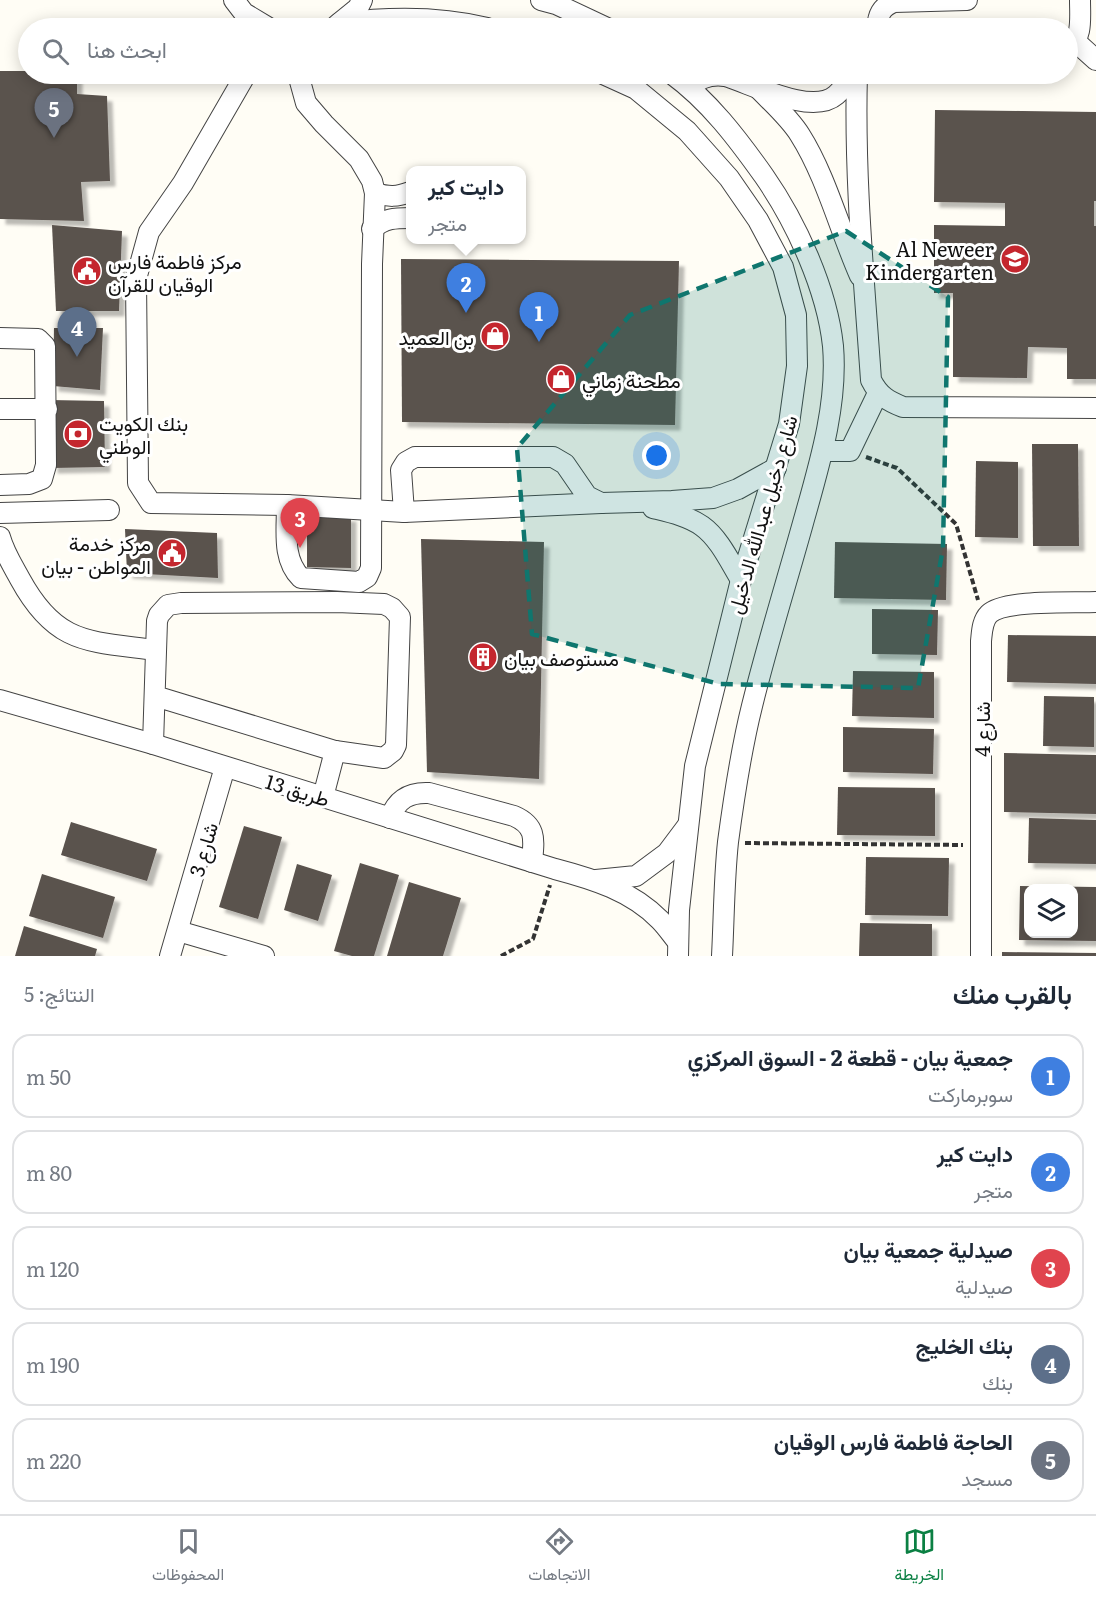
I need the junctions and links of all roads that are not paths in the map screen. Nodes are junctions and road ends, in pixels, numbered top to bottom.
1 (362, 0) edge
2 (541, 0) edge
3 (967, 0) edge
4 (1080, 0) edge
5 (345, 18) edge
6 (586, 18) edge
7 (879, 18) edge
8 (1078, 36) edge
9 (1078, 50) edge
10 (1096, 60) edge
11 (240, 84) edge
12 (301, 84) edge
13 (625, 84) edge
14 (686, 84) edge
15 (694, 84) edge
16 (749, 84) edge
17 (847, 84) edge
18 (856, 84) edge
19 (756, 86) junction
20 (690, 87) junction
21 (375, 193) junction
22 (406, 194) edge
23 (406, 218) edge
24 (372, 229) junction
25 (864, 286) junction
26 (0, 338) edge
27 (878, 393) junction
28 (1096, 408) edge
29 (0, 409) edge
30 (46, 409) junction
31 (823, 451) junction
32 (776, 468) junction
33 (0, 485) edge
34 (600, 502) junction
35 (633, 502) junction
36 (287, 505) junction
37 (110, 510) dead end
38 (372, 511) junction
39 (404, 512) junction
40 (0, 513) edge
41 (0, 537) edge
42 (741, 580) junction
43 (1096, 602) edge
44 (155, 651) junction
45 (155, 696) junction
46 (0, 700) edge
47 (153, 744) junction
48 (335, 751) junction
49 (225, 767) junction
50 (323, 797) junction
51 (390, 818) junction
52 (688, 825) junction
53 (531, 862) junction
54 (596, 880) junction
55 (178, 931) junction
56 (678, 949) edge
57 (170, 956) edge
58 (264, 956) edge
59 (722, 956) edge
60 (981, 956) edge

1 - 5 street
2 - 6 street
3 - 7 street
4 - 8 street
9 - 10 street
11 - 36 street
12 - 21 street
13 - 32 street, شارع دخيل عبدالله الدخيل
14 - 20 street, شارع دخيل عبدالله الدخيل
15 - 20 street
16 - 19 street
17 - 19 street
18 - 25 street
19 - 25 street
20 - 31 street, شارع دخيل عبدالله الدخيل
21 - 22 street
21 - 24 street
23 - 24 street
24 - 38 street
25 - 27 street
26 - 30 street
27 - 28 street
27 - 31 street
29 - 30 street
30 - 33 street
31 - 59 street, شارع دخيل عبدالله الدخيل
32 - 35 street
32 - 42 street, شارع دخيل عبدالله الدخيل
34 - 35 street
34 - 39 street
34 - 39 street
35 - 42 street
36 - 38 street
36 - 38 street
37 - 40 street
38 - 39 street
41 - 44 street
42 - 52 street, شارع دخيل عبدالله الدخيل
43 - 60 street, شارع 4
44 - 45 street
44 - 48 street
45 - 47 street
45 - 48 street
46 - 47 street, طريق 13
47 - 49 street, طريق 13
48 - 50 street
49 - 50 street, طريق 13
49 - 55 street, شارع 3
50 - 51 street, طريق 13
51 - 53 street, طريق 13
51 - 53 street
52 - 54 street, طريق 13
52 - 56 street, شارع دخيل عبدالله الدخيل
53 - 54 street, طريق 13
54 - 56 street, طريق 13
55 - 57 street, شارع 3
55 - 58 street

